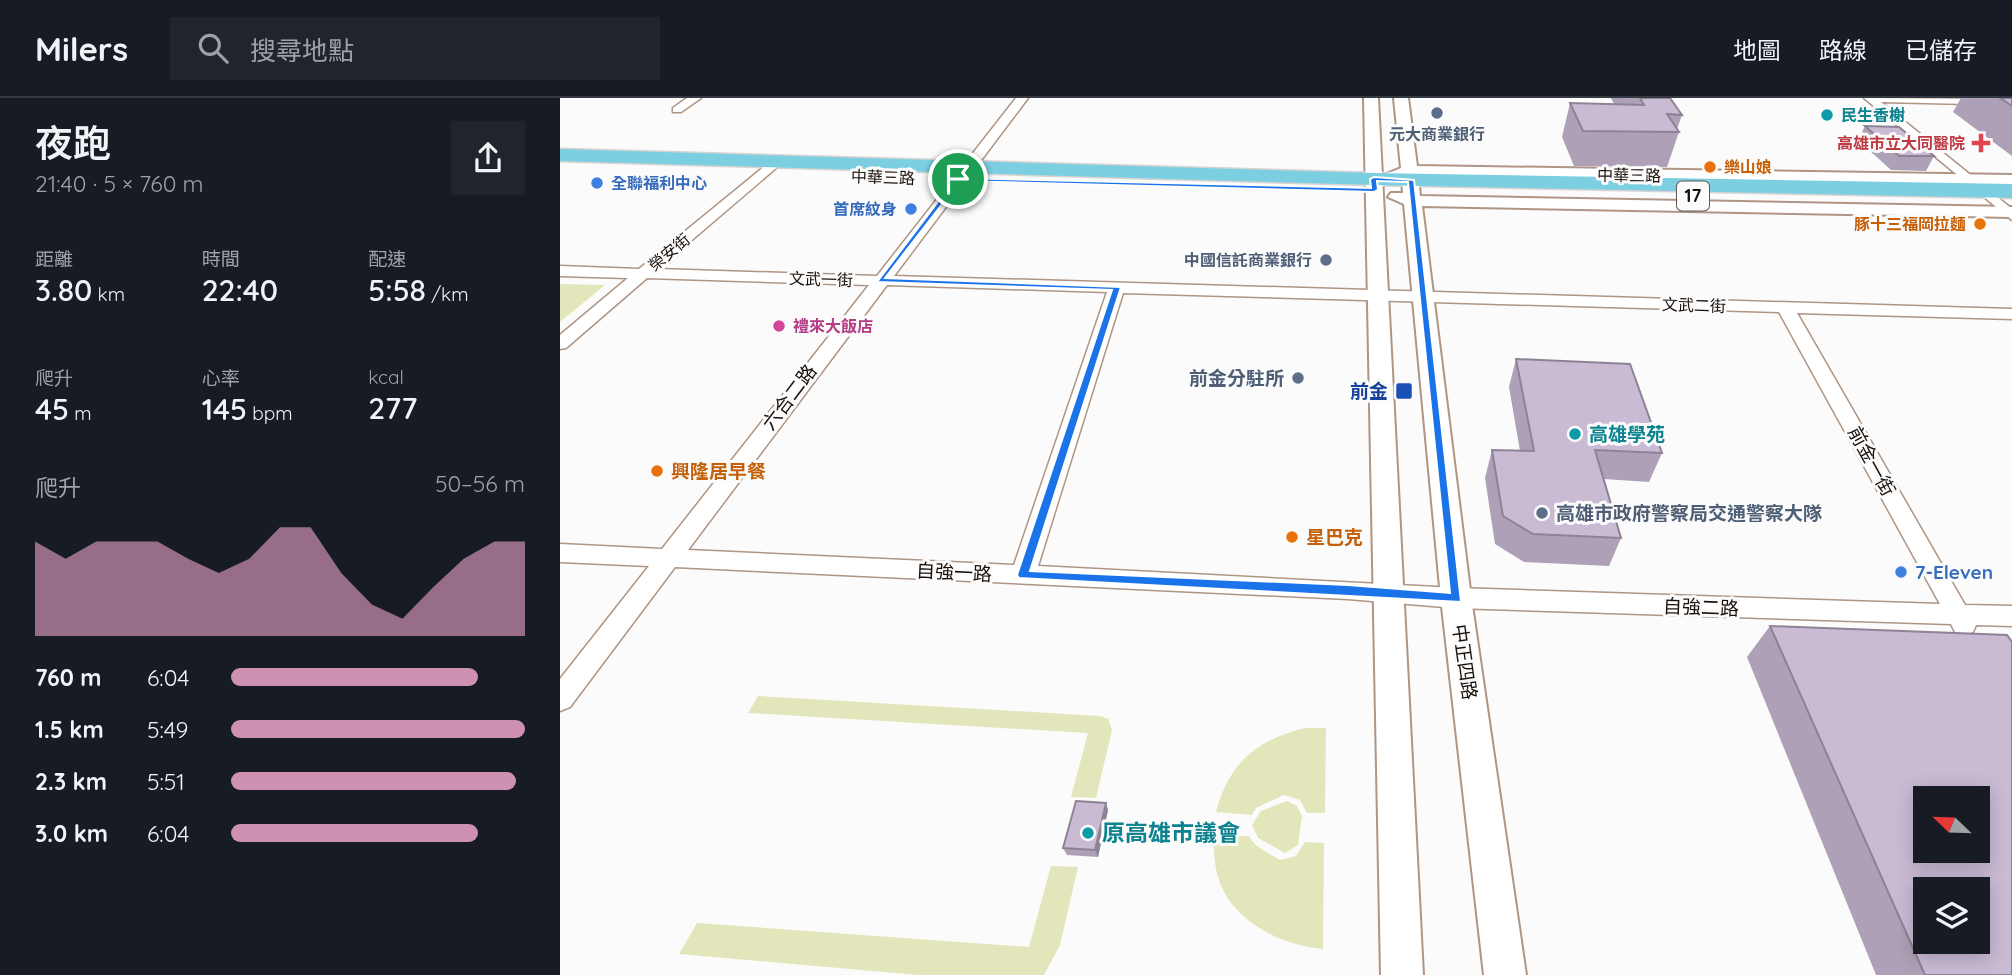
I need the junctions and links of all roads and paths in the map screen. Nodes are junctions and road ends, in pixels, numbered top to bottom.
1 (695, 98) edge
2 (1022, 98) edge
3 (1371, 98) edge
4 (1401, 98) edge
5 (1871, 98) edge
6 (2012, 102) edge
7 (677, 110) dead end
8 (560, 155) edge
9 (770, 166) junction
10 (560, 168) edge
11 (963, 172) junction
12 (2012, 180) edge
13 (1374, 185) junction
14 (1412, 186) junction
15 (2000, 201) edge
16 (560, 271) edge
17 (644, 273) junction
18 (880, 280) junction
19 (1117, 287) junction
20 (1377, 295) junction
21 (1424, 296) junction
22 (1785, 307) junction
23 (2012, 314) edge
24 (560, 344) edge
25 (560, 553) edge
26 (667, 558) junction
27 (1023, 575) junction
28 (1391, 593) junction
29 (1456, 598) junction
30 (1958, 615) junction
31 (2012, 616) edge
32 (1975, 642) edge
33 (560, 699) edge
34 (1402, 975) edge
35 (1504, 975) edge

1 - 7 street
2 - 11 street, 六合二路
3 - 13 street
4 - 14 street, 中正四路
5 - 6 street
5 - 15 street
8 - 9 main road, 中華三路 / 17
9 - 10 main road, 中華三路 / 17
9 - 11 main road, 中華三路 / 17
9 - 17 street, 榮安街
11 - 13 main road, 中華三路 / 17
11 - 18 street, 六合二路
12 - 15 street, 中華三路 / 17
13 - 14 main road, 中華三路 / 17
13 - 20 street
14 - 15 main road, 中華三路 / 17
14 - 15 street, 中華三路 / 17
14 - 21 street, 中正四路
16 - 17 street, 文武一街
17 - 18 street, 文武一街
17 - 24 street, 榮安街
18 - 19 street, 文武一街
18 - 26 street, 六合二路
19 - 20 street, 文武一街
19 - 27 street
20 - 21 street, 文武二街
20 - 28 street
21 - 22 street, 文武二街
21 - 29 street, 中正四路
22 - 23 street, 文武二街
22 - 30 street, 前金一街
25 - 26 street, 自強一路
26 - 27 street, 自強一路
26 - 33 street, 六合二路
27 - 28 street, 自強一路
28 - 29 street, 自強二路
28 - 34 street
29 - 30 street, 自強二路
29 - 35 street, 中正四路
30 - 31 street, 自強二路
30 - 32 street, 前金一街

